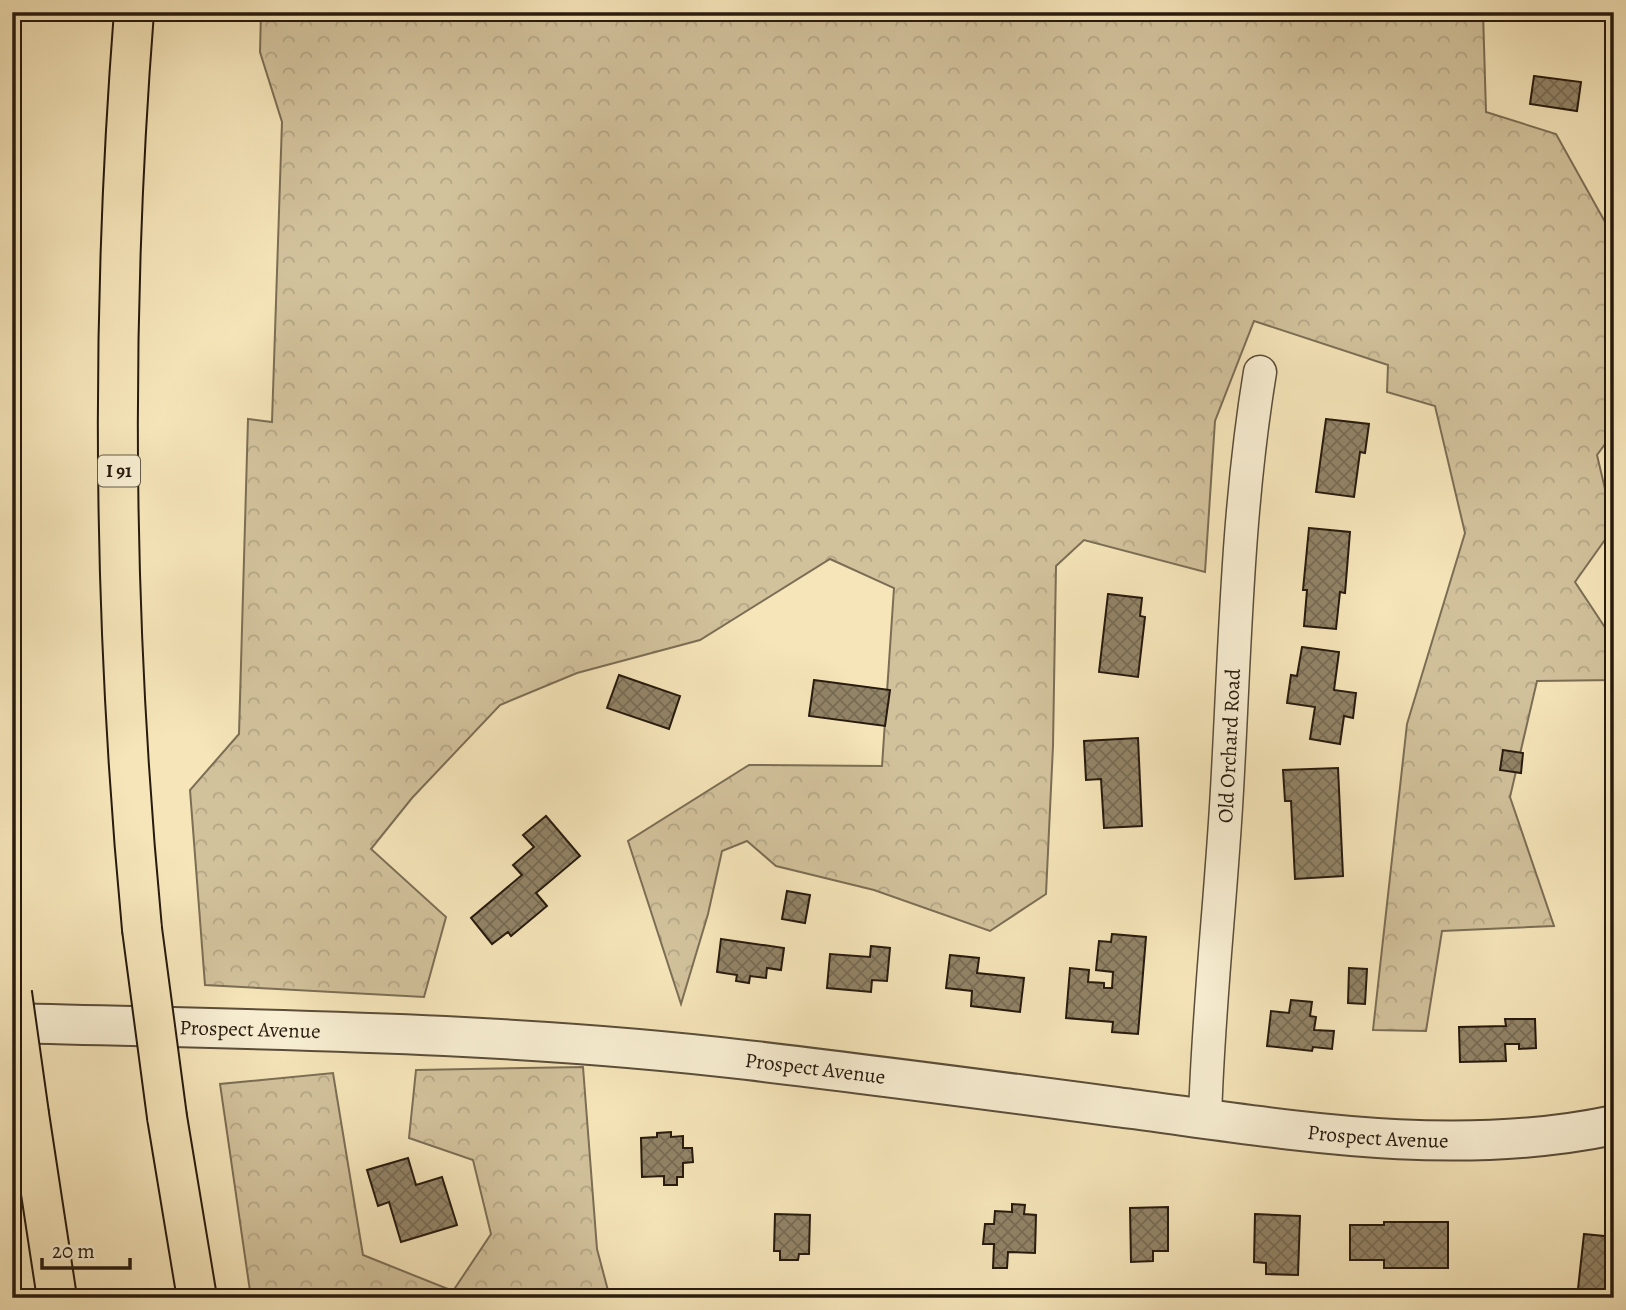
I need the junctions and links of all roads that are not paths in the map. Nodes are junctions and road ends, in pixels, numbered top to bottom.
1 (134, 12) edge
2 (1259, 372) dead end
3 (12, 993) edge
4 (12, 1023) edge
5 (1205, 1119) junction
6 (1614, 1125) edge
7 (57, 1298) edge
8 (197, 1298) edge

1 - 8 highway, I 91, bridge
2 - 5 street, Old Orchard Road
3 - 7 highway, bridge
4 - 5 street, Prospect Avenue
5 - 6 street, Prospect Avenue

